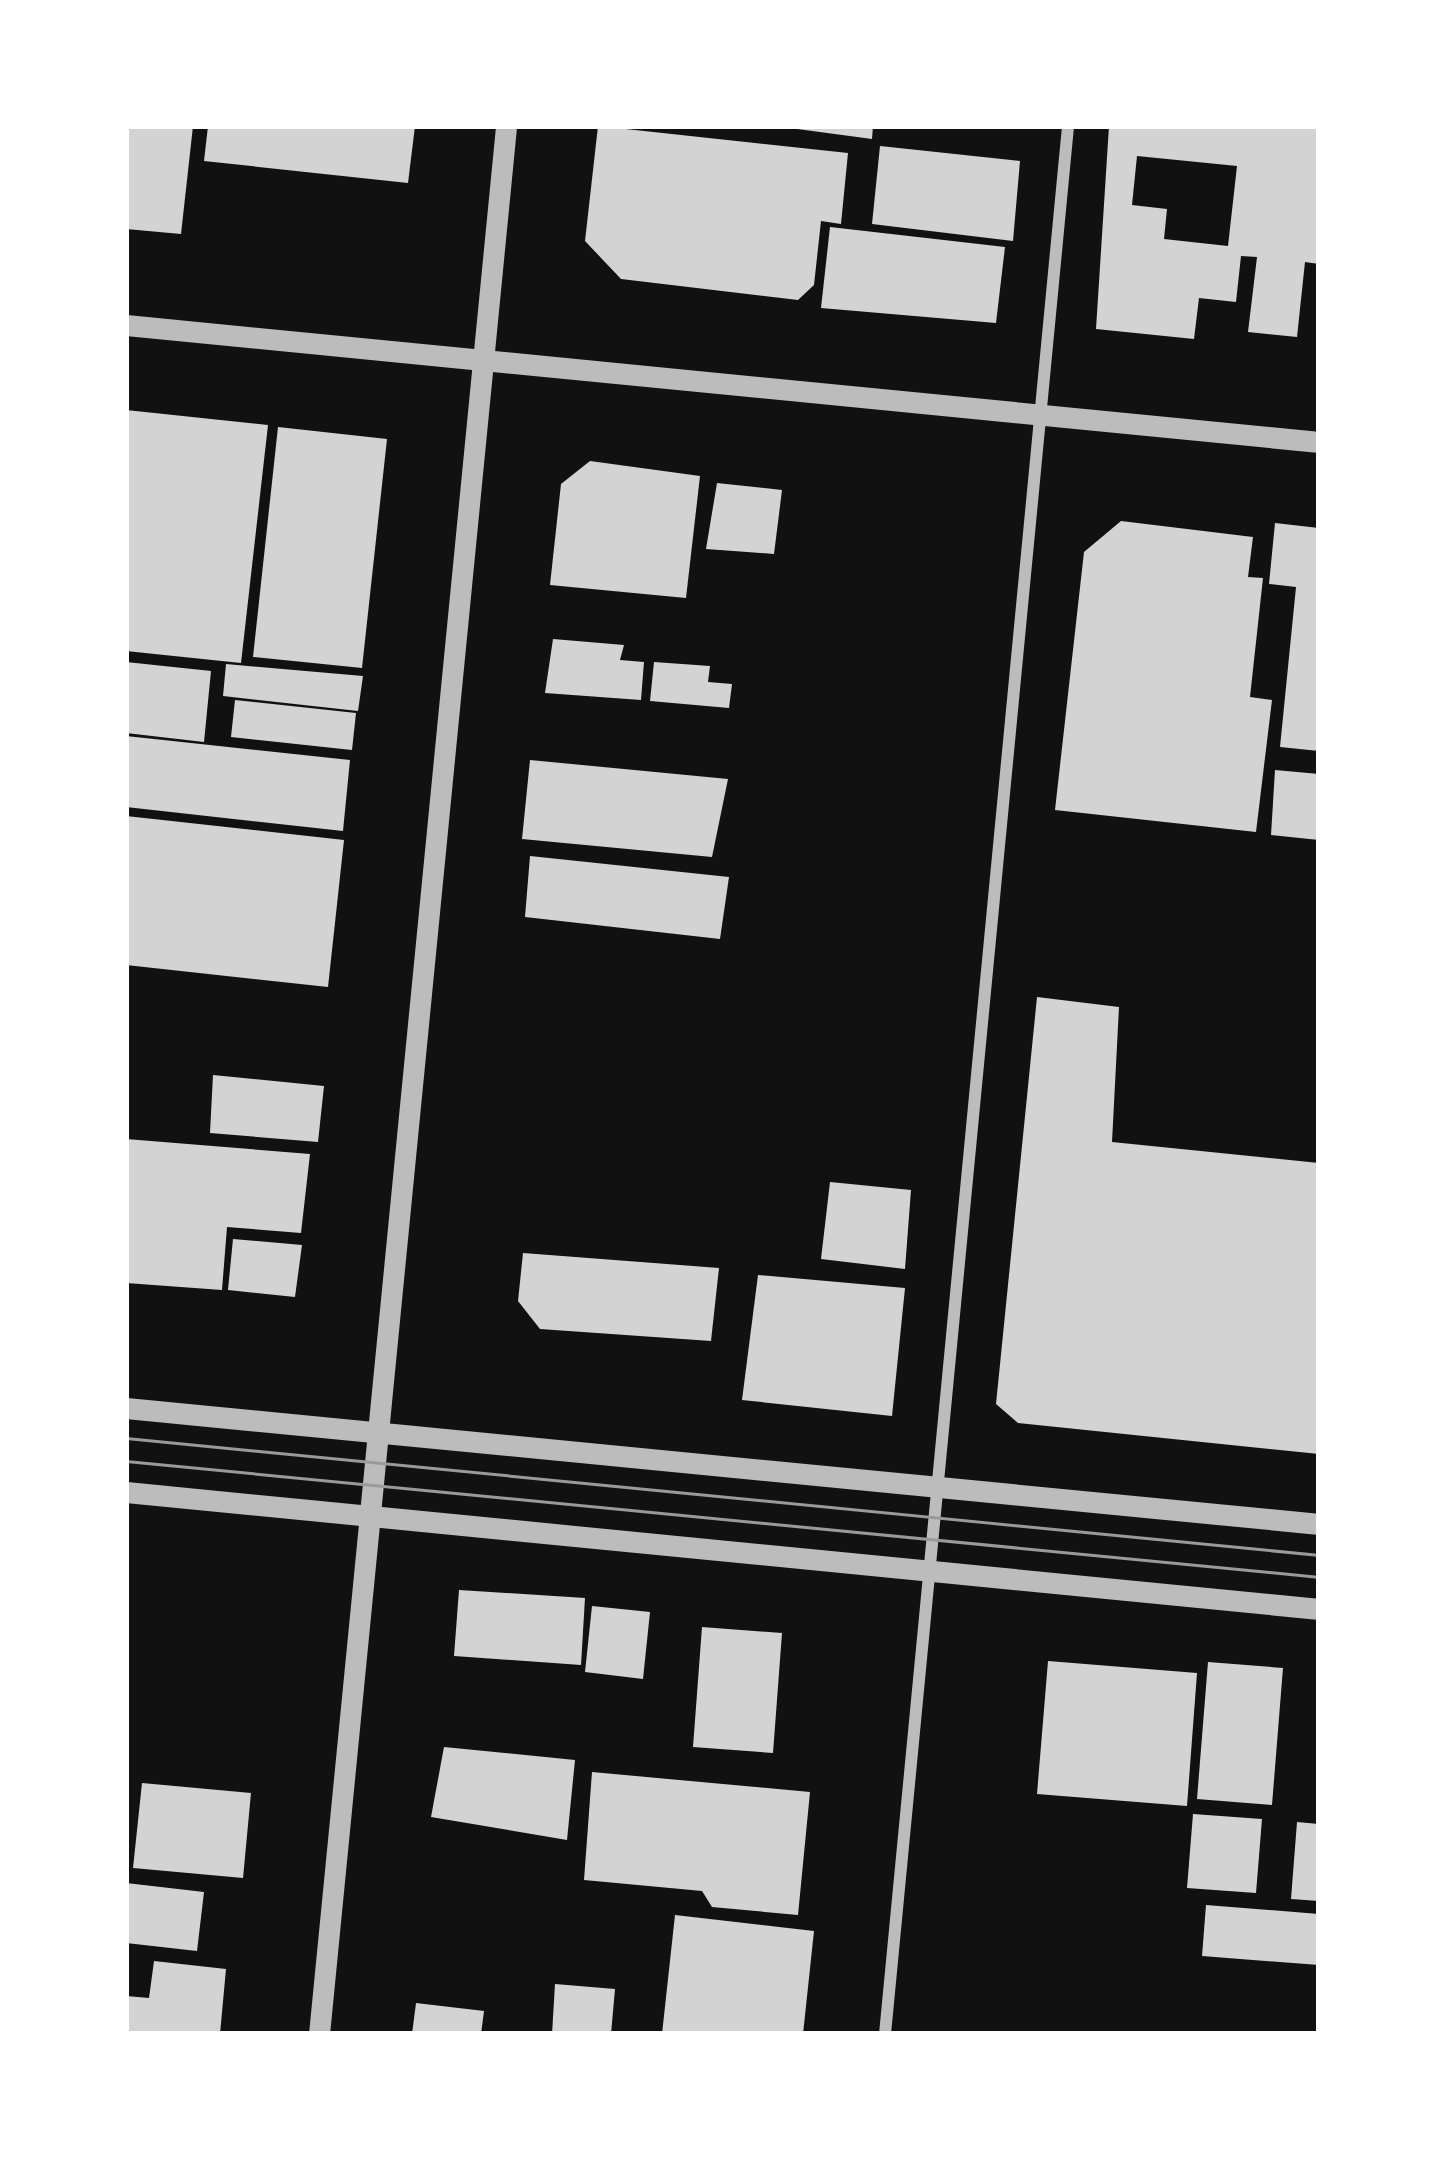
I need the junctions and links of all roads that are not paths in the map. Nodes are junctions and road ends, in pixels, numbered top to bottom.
1 (506, 126) edge
2 (1068, 126) edge
3 (126, 325) edge
4 (484, 359) junction
5 (1040, 413) junction
6 (1319, 442) edge
7 (126, 1408) edge
8 (374, 1431) junction
9 (938, 1487) junction
10 (126, 1492) edge
11 (367, 1516) junction
12 (1319, 1524) edge
13 (930, 1567) junction
14 (1319, 1609) edge
15 (320, 2034) edge
16 (885, 2034) edge

1 - 4 street
2 - 5 street
3 - 4 street
4 - 5 street
4 - 8 street
5 - 6 street
5 - 9 street
7 - 8 street
8 - 9 street
8 - 11 street
9 - 12 street
9 - 13 street
10 - 11 street
11 - 13 street
11 - 15 street
13 - 14 street
13 - 16 street

